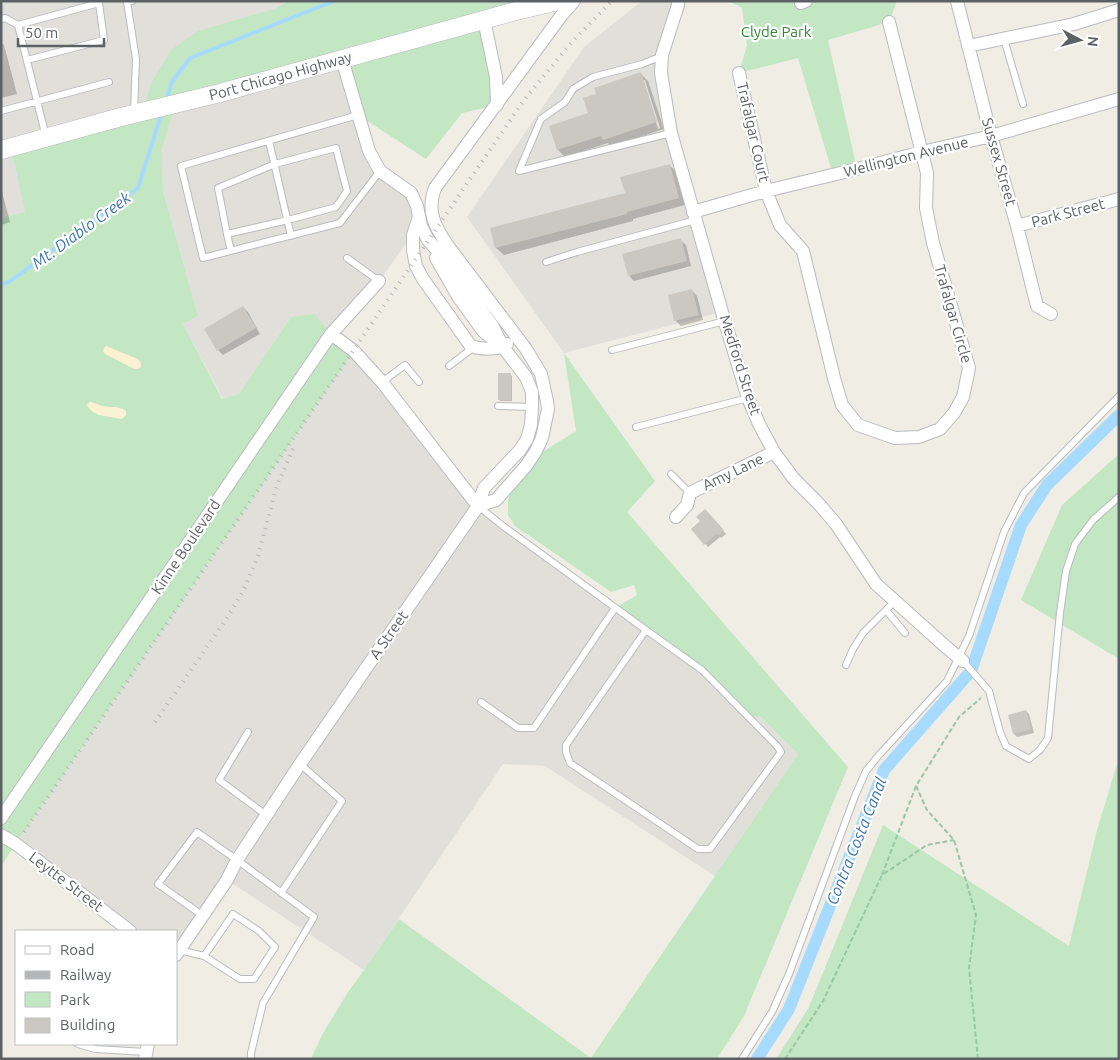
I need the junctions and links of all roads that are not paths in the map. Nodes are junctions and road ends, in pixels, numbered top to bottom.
1 (132, 1) edge
2 (558, 1) edge
3 (574, 1) edge
4 (678, 1) edge
5 (957, 1) edge
6 (1119, 10) edge
7 (1, 19) edge
8 (484, 20) junction
9 (889, 22) dead end
10 (18, 25) junction
11 (1004, 38) junction
12 (968, 46) junction
13 (662, 55) junction
14 (342, 59) junction
15 (27, 60) junction
16 (739, 73) dead end
17 (108, 82) dead end
18 (1119, 99) edge
19 (38, 102) junction
20 (497, 104) junction
21 (1023, 104) dead end
22 (1, 111) edge
23 (358, 115) junction
24 (127, 116) junction
25 (671, 133) junction
26 (991, 136) junction
27 (47, 138) junction
28 (269, 140) junction
29 (1, 150) edge
30 (922, 152) junction
31 (275, 164) junction
32 (380, 171) junction
33 (766, 191) junction
34 (1119, 199) edge
35 (694, 216) junction
36 (419, 218) junction
37 (288, 220) junction
38 (1017, 226) junction
39 (227, 234) junction
40 (292, 236) junction
41 (231, 251) junction
42 (442, 254) junction
43 (347, 258) dead end
44 (546, 262) dead end
45 (419, 273) junction
46 (379, 281) joint
47 (1051, 314) dead end
48 (725, 321) junction
49 (331, 334) junction
50 (516, 336) junction
51 (474, 347) junction
52 (503, 347) junction
53 (612, 350) dead end
54 (449, 366) dead end
55 (382, 382) junction
56 (419, 382) dead end
57 (1119, 396) edge
58 (748, 398) junction
59 (498, 406) dead end
60 (532, 407) junction
61 (636, 427) dead end
62 (774, 452) junction
63 (671, 474) dead end
64 (690, 493) junction
65 (1119, 497) edge
66 (478, 506) junction
67 (676, 517) dead end
68 (890, 606) junction
69 (615, 608) junction
70 (646, 630) junction
71 (905, 632) dead end
72 (961, 659) junction
73 (846, 665) dead end
74 (481, 702) dead end
75 (248, 732) dead end
76 (300, 764) junction
77 (266, 815) junction
78 (1, 818) edge
79 (1, 835) edge
80 (237, 860) junction
81 (281, 893) junction
82 (202, 915) junction
83 (129, 930) edge
84 (178, 953) edge
85 (204, 956) junction
86 (81, 1045) edge
87 (146, 1052) edge
88 (251, 1059) edge
89 (742, 1059) edge

1 - 24 lane
2 - 8 street, Port Chicago Highway
3 - 20 street
4 - 13 street, Medford Street
5 - 12 street, Sussex Street
6 - 11 street
7 - 10 lane
8 - 14 street, Port Chicago Highway
8 - 20 street
9 - 30 street, Trafalgar Circle
10 - 15 lane
10 - 15 lane
11 - 12 street
11 - 21 lane
12 - 26 street, Sussex Street
13 - 25 street, Medford Street
13 - 25 lane
14 - 23 street
14 - 24 street, Port Chicago Highway
15 - 19 lane
16 - 33 street, Trafalgar Court
17 - 19 lane
18 - 26 street, Wellington Avenue
19 - 22 lane
19 - 27 lane
20 - 42 street
23 - 28 lane
23 - 32 street
24 - 27 street, Port Chicago Highway
25 - 35 street, Medford Street
26 - 30 street, Wellington Avenue
26 - 38 street, Sussex Street
27 - 29 street, Port Chicago Highway
28 - 31 lane
28 - 41 lane
30 - 33 street, Wellington Avenue
30 - 33 street, Trafalgar Circle
31 - 37 lane
31 - 37 lane
31 - 39 lane
32 - 36 street
32 - 40 lane
33 - 35 street, Wellington Avenue
34 - 38 street, Park Street
35 - 44 lane
35 - 48 street, Medford Street
36 - 42 street
36 - 45 street
37 - 39 lane
37 - 40 lane
38 - 47 street, Sussex Street
39 - 41 lane
40 - 41 lane
42 - 45 street
42 - 50 street
42 - 52 street, A Street
43 - 46 lane
45 - 51 street
46 - 49 street, Kinne Boulevard
48 - 53 lane
48 - 58 street, Medford Street
49 - 55 street
49 - 78 street, Kinne Boulevard
50 - 52 street
50 - 66 street
51 - 52 street
51 - 54 lane
52 - 60 street, A Street
55 - 56 lane
55 - 66 street
57 - 72 lane
58 - 61 lane
58 - 62 street, Medford Street
59 - 60 lane
60 - 66 street, A Street
62 - 64 street, Amy Lane
62 - 68 street, Medford Street
63 - 64 lane
64 - 67 street, Amy Lane
65 - 72 lane
66 - 69 lane
66 - 76 street, A Street
68 - 71 lane
68 - 72 street, Medford Street
68 - 73 lane
69 - 70 lane
69 - 74 lane
70 - 70 lane
72 - 89 lane
75 - 77 lane
76 - 77 street, A Street
76 - 81 lane
77 - 80 street, A Street
79 - 83 street, Leytte Street
80 - 81 lane
80 - 82 street, A Street
80 - 82 lane
81 - 88 lane
82 - 84 street, A Street
84 - 85 lane
85 - 85 lane
86 - 87 lane

